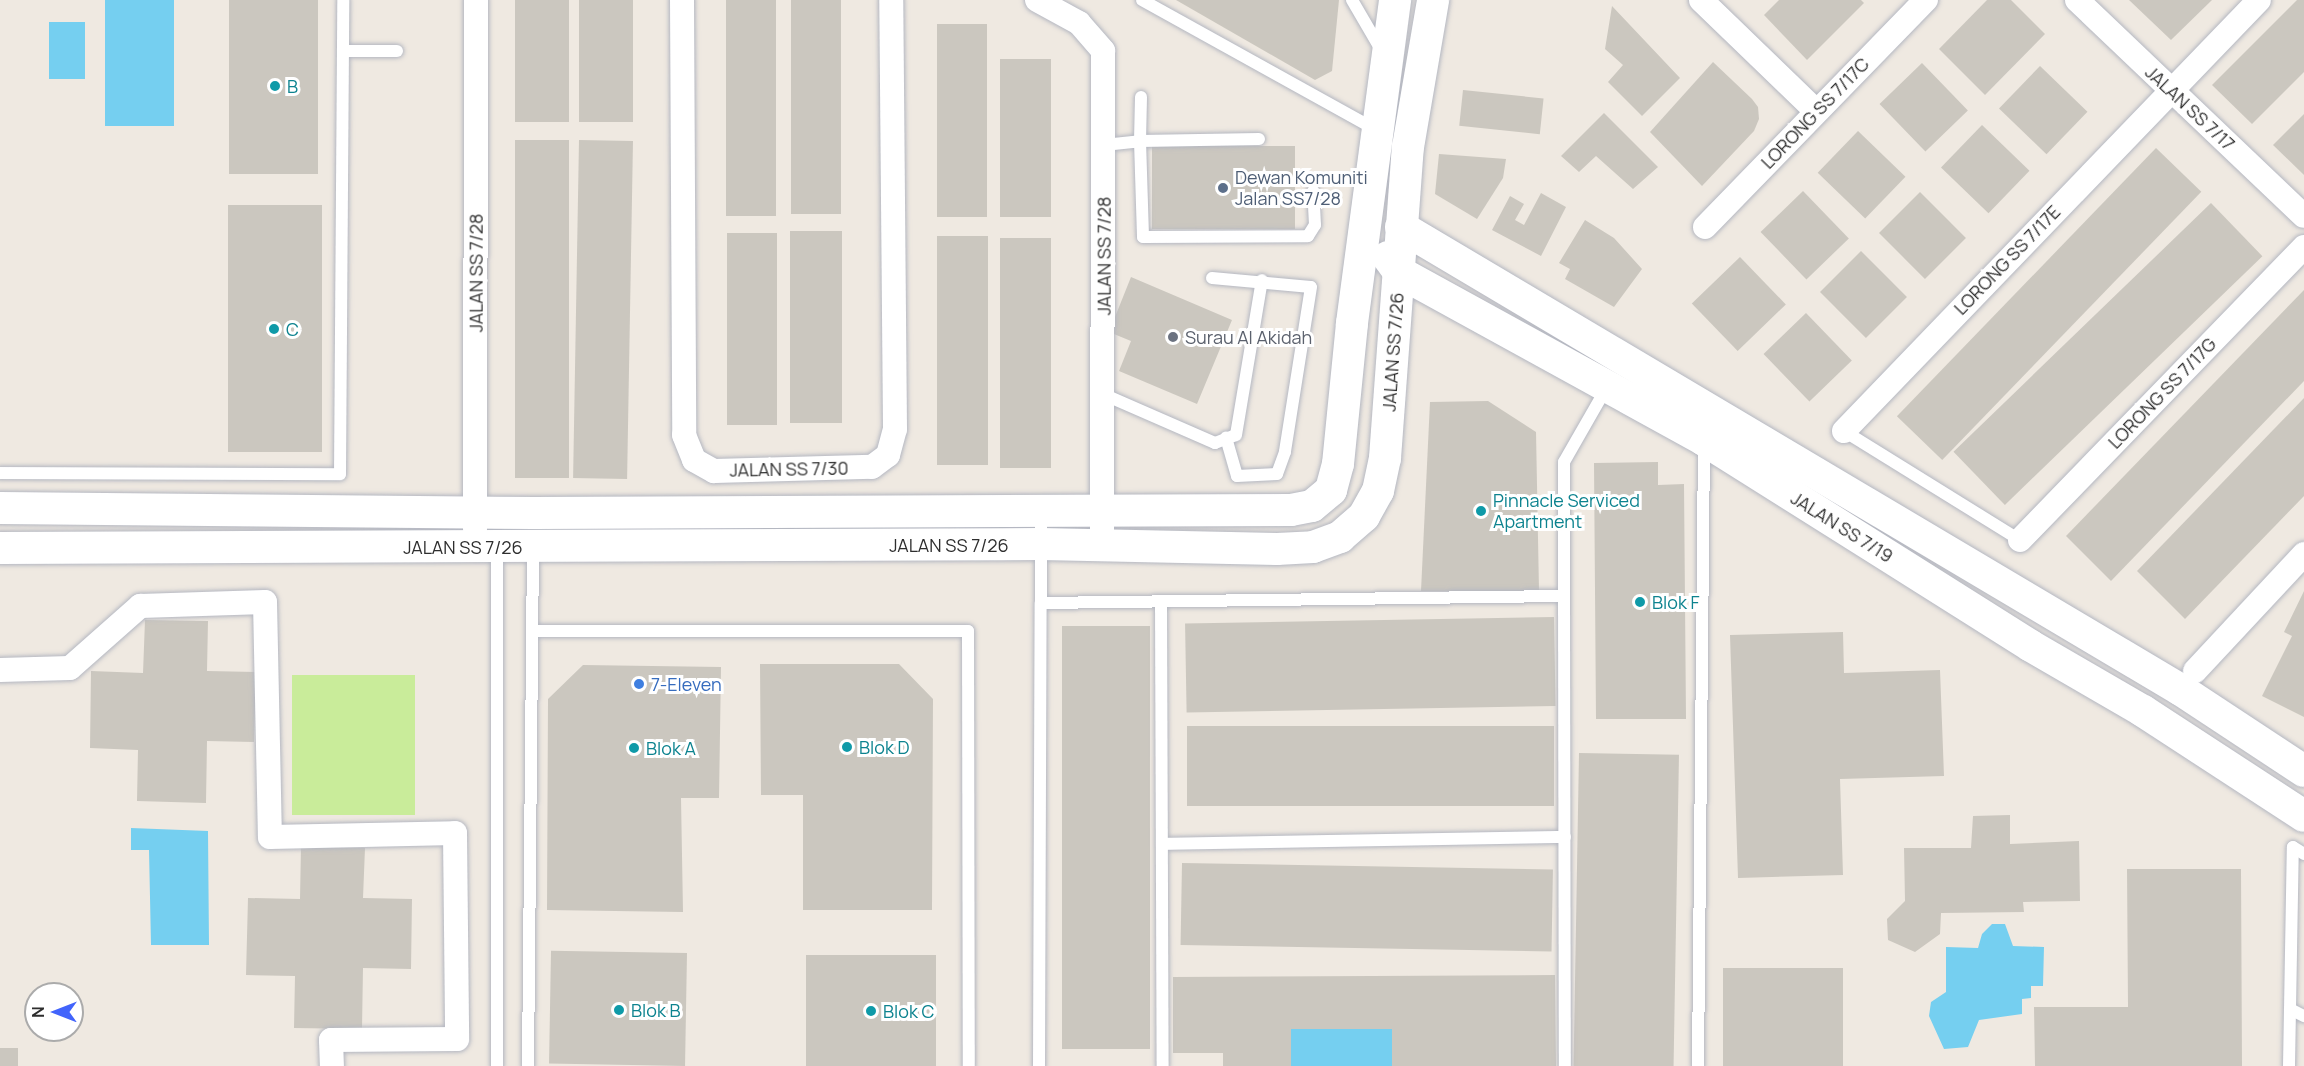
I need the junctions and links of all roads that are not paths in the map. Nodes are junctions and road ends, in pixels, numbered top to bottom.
1 (343, 0) edge
2 (476, 0) edge
3 (682, 0) edge
4 (891, 0) edge
5 (1037, 0) edge
6 (1142, 0) edge
7 (1352, 0) edge
8 (1395, 0) edge
9 (1433, 0) edge
10 (1701, 0) edge
11 (1926, 0) edge
12 (2077, 0) edge
13 (2259, 0) edge
14 (343, 51) junction
15 (397, 51) dead end
16 (1386, 59) junction
17 (2171, 89) junction
18 (1141, 97) dead end
19 (1816, 111) junction
20 (1376, 129) junction
21 (1259, 138) dead end
22 (1140, 141) junction
23 (1104, 145) junction
24 (1313, 191) dead end
25 (1367, 213) junction
26 (2304, 216) edge
27 (1705, 227) dead end
28 (1390, 235) junction
29 (2304, 247) edge
30 (1359, 271) junction
31 (1399, 272) junction
32 (1212, 278) dead end
33 (1262, 280) junction
34 (1608, 386) junction
35 (1105, 395) junction
36 (1710, 426) junction
37 (1844, 431) joint
38 (1226, 438) junction
39 (0, 473) edge
40 (0, 508) edge
41 (1041, 510) junction
42 (1103, 511) junction
43 (474, 513) junction
44 (2020, 540) joint
45 (1041, 544) junction
46 (1102, 545) junction
47 (486, 546) junction
48 (533, 547) junction
49 (0, 548) edge
50 (2304, 554) edge
51 (1564, 596) junction
52 (1041, 603) junction
53 (1161, 603) junction
54 (2039, 630) junction
55 (532, 631) junction
56 (0, 670) edge
57 (2195, 671) dead end
58 (2304, 771) edge
59 (2304, 816) edge
60 (1565, 837) junction
61 (1162, 844) junction
62 (2304, 854) edge
63 (2290, 1009) junction
64 (2304, 1016) edge
65 (332, 1066) edge
66 (497, 1066) edge
67 (528, 1066) edge
68 (969, 1066) edge
69 (1039, 1066) edge
70 (1162, 1066) edge
71 (1565, 1066) edge
72 (1698, 1066) edge
73 (2289, 1066) edge

1 - 14 lane
2 - 43 street, JALAN SS 7/28
3 - 4 street, JALAN SS 7/30
5 - 23 street, JALAN SS 7/28
6 - 20 lane
7 - 16 lane
8 - 16 street, JALAN SS 7/26
9 - 28 street
10 - 19 street
11 - 19 street, LORONG SS 7/17C
12 - 17 street, JALAN SS 7/17
13 - 17 street, LORONG SS 7/17E
14 - 15 lane
14 - 39 lane
16 - 20 street, JALAN SS 7/26
17 - 26 street, JALAN SS 7/17
17 - 37 street, LORONG SS 7/17E
18 - 22 lane
19 - 27 street, LORONG SS 7/17C
20 - 25 street, JALAN SS 7/26
21 - 22 lane
22 - 23 lane
22 - 24 lane
23 - 35 street, JALAN SS 7/28
25 - 28 street, JALAN SS 7/19
25 - 30 street, JALAN SS 7/26
28 - 30 street
28 - 31 street, JALAN SS 7/19
28 - 36 street, JALAN SS 7/19
29 - 44 street, LORONG SS 7/17G
30 - 42 street, JALAN SS 7/26
31 - 34 street, JALAN SS 7/19
31 - 46 street, JALAN SS 7/26
32 - 33 lane
33 - 38 lane
33 - 38 lane
34 - 36 street, JALAN SS 7/19
34 - 51 lane
35 - 38 lane
35 - 42 street, JALAN SS 7/28
36 - 54 street, JALAN SS 7/19
36 - 72 lane
37 - 44 lane
40 - 43 street, JALAN SS 7/26
41 - 42 street, JALAN SS 7/26
41 - 43 street, JALAN SS 7/26
41 - 45 lane
42 - 46 street, JALAN SS 7/28
43 - 47 street, JALAN SS 7/28
45 - 46 street, JALAN SS 7/26
45 - 48 street, JALAN SS 7/26
45 - 52 lane
47 - 48 street, JALAN SS 7/26
47 - 49 street, JALAN SS 7/26
47 - 66 lane
48 - 55 lane
50 - 57 street
51 - 53 lane
51 - 60 lane
52 - 53 lane
52 - 69 lane
53 - 61 lane
54 - 58 street, JALAN SS 7/19
54 - 59 street, JALAN SS 7/19
55 - 67 lane
55 - 68 lane
56 - 65 street
60 - 61 lane
60 - 71 lane
61 - 70 lane
62 - 63 lane
63 - 64 lane
63 - 73 lane

